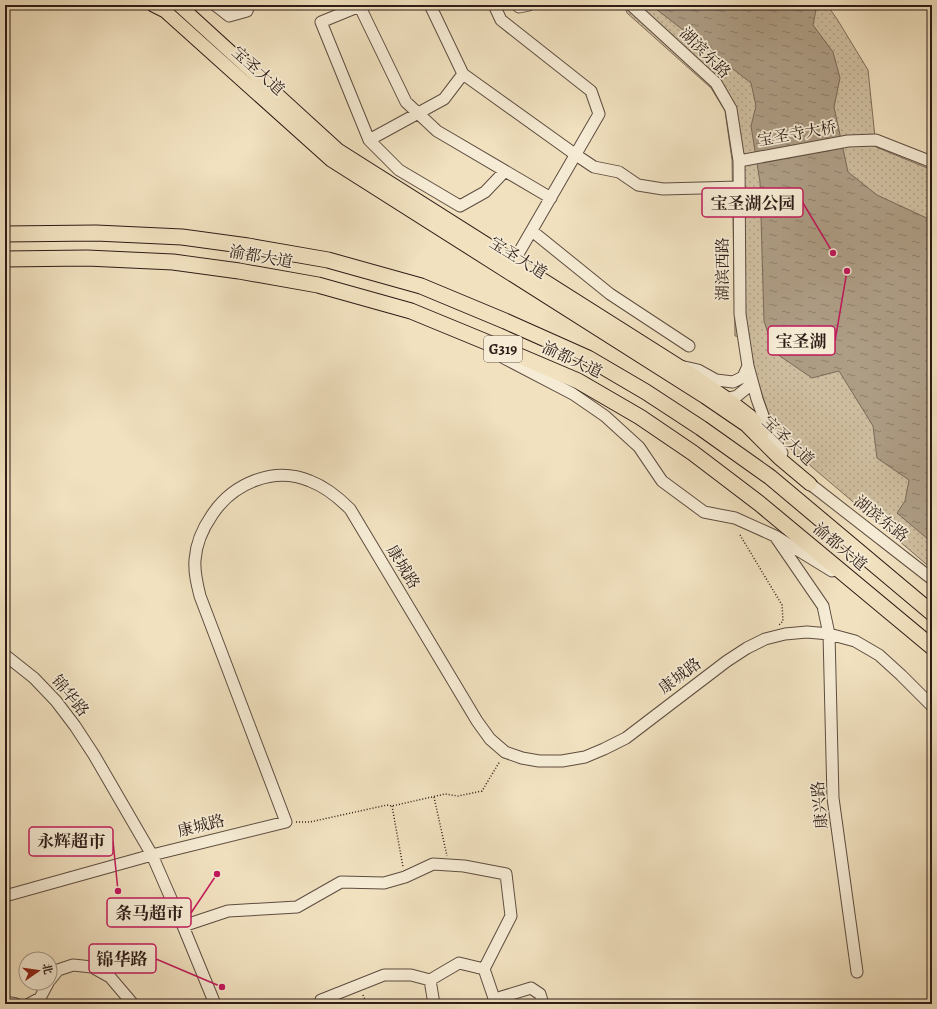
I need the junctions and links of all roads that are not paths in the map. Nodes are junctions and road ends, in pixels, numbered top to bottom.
1 (153, 5) edge
2 (179, 5) edge
3 (216, 5) edge
4 (249, 5) edge
5 (430, 5) edge
6 (494, 5) edge
7 (517, 5) edge
8 (529, 5) edge
9 (631, 5) edge
10 (359, 6) edge
11 (463, 74) junction
12 (418, 113) junction
13 (369, 140) junction
14 (576, 155) junction
15 (739, 160) junction
16 (932, 162) edge
17 (505, 171) junction
18 (739, 187) junction
19 (551, 198) junction
20 (532, 231) junction
21 (5, 234) edge
22 (5, 259) edge
23 (514, 261) junction
24 (472, 336) junction
25 (689, 346) dead end
26 (679, 366) junction
27 (748, 366) junction
28 (752, 378) junction
29 (705, 397) junction
30 (728, 399) junction
31 (782, 453) junction
32 (810, 484) junction
33 (775, 536) junction
34 (879, 569) junction
35 (932, 579) edge
36 (863, 590) junction
37 (932, 607) edge
38 (932, 613) edge
39 (829, 634) junction
40 (928, 645) edge
41 (5, 655) edge
42 (932, 706) edge
43 (152, 856) junction
44 (5, 896) edge
45 (183, 926) junction
46 (484, 969) junction
47 (58, 970) edge
48 (857, 972) dead end
49 (430, 980) junction
50 (44, 991) edge
51 (5, 1002) edge
52 (495, 1002) edge
53 (16, 1004) edge
54 (29, 1004) edge
55 (133, 1004) edge
56 (216, 1004) edge
57 (321, 1004) edge
58 (434, 1004) edge
59 (543, 1004) edge

1 - 29 main road, 宝圣大道
2 - 23 main road, 宝圣大道
3 - 4 street
5 - 11 street
6 - 14 street
7 - 8 street
9 - 15 street, 湖滨东路
10 - 12 street
10 - 13 street
11 - 12 street
11 - 14 street
12 - 13 street
12 - 17 street
13 - 17 street
14 - 18 street
14 - 19 street
15 - 16 street, 宝圣寺大桥
15 - 18 street, 湖滨西路
17 - 19 street
18 - 27 street, 湖滨西路
19 - 20 street
20 - 23 street
20 - 25 street
21 - 34 highway, 渝都大道 / G319
22 - 24 highway, 渝都大道 / G319
23 - 26 main road, 宝圣大道
24 - 33 street
24 - 36 highway, 渝都大道 / G319
26 - 27 street
26 - 30 main road, 宝圣大道
27 - 28 street, 湖滨西路
28 - 30 street
28 - 31 street, 湖滨西路
29 - 30 street
29 - 32 main road, 宝圣大道
30 - 31 main road, 宝圣大道
31 - 32 main road, 宝圣大道
32 - 35 street, 湖滨东路
33 - 36 street
33 - 39 street, 康兴路
34 - 37 highway
34 - 38 highway, 渝都大道 / G319
36 - 40 highway, 渝都大道 / G319
39 - 42 street, 康城路
39 - 43 street, 康城路
39 - 48 street, 康兴路
41 - 43 street, 锦华路
43 - 44 street, 康城路
43 - 45 street, 锦华路
45 - 46 street
45 - 56 street, 锦华路
46 - 49 street
46 - 52 street
47 - 55 street
49 - 57 street
49 - 58 street
50 - 54 street
51 - 53 street
52 - 59 street

